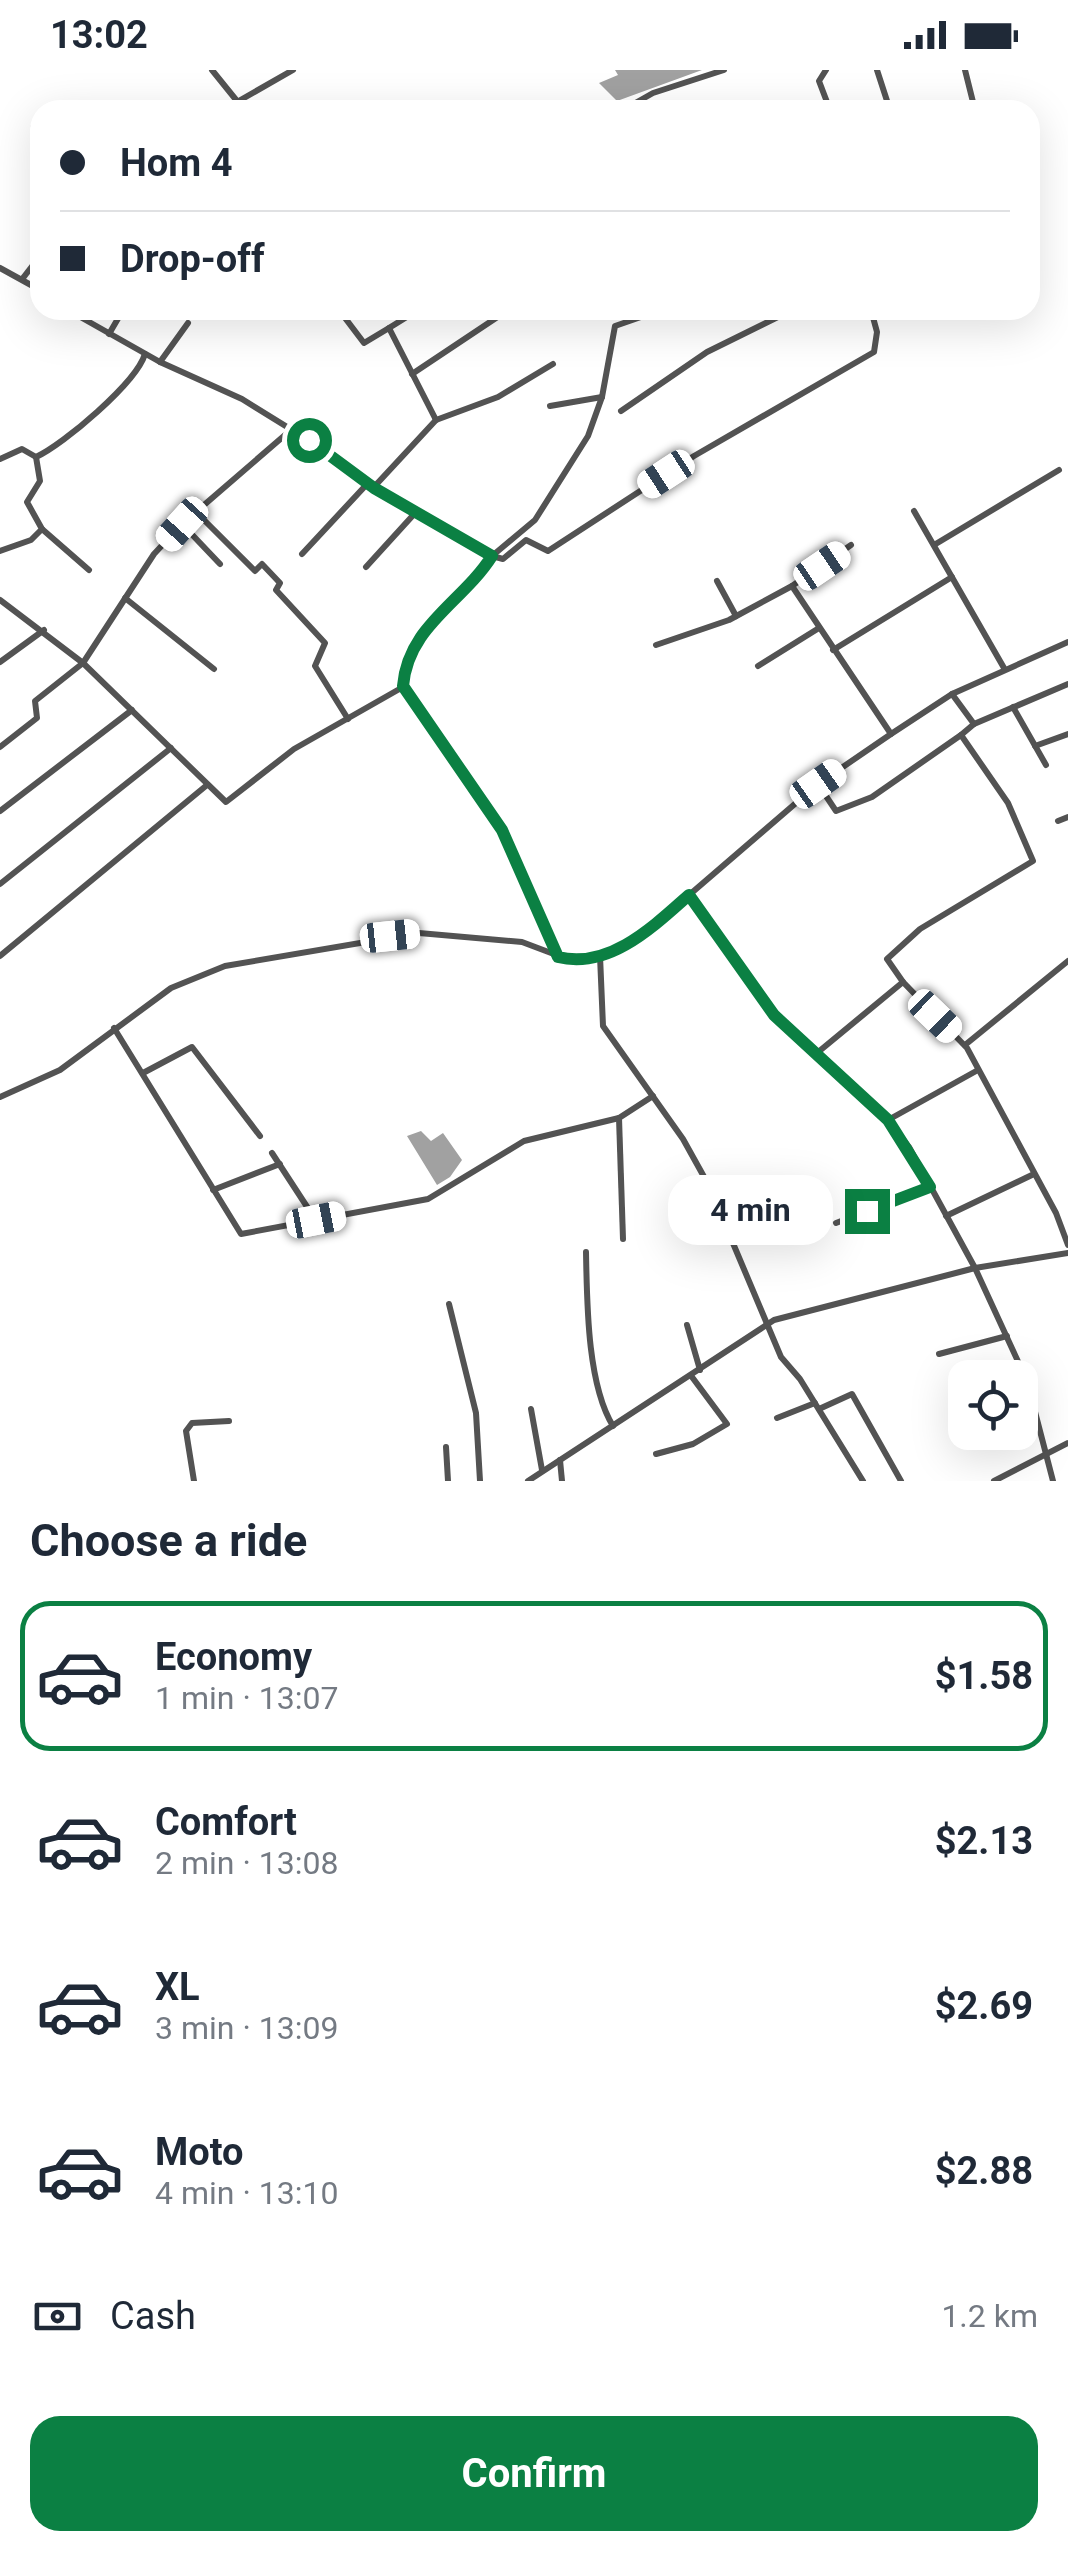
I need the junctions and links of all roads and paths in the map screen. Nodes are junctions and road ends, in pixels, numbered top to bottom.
1 (212, 70) edge
2 (293, 70) edge
3 (724, 70) edge
4 (814, 70) edge
5 (826, 70) edge
6 (877, 70) edge
7 (965, 70) edge
8 (819, 81) junction
9 (237, 100) edge
10 (240, 100) edge
11 (640, 100) edge
12 (826, 100) edge
13 (887, 100) edge
14 (972, 100) edge
15 (0, 268) edge
16 (30, 268) edge
17 (22, 278) junction
18 (30, 283) edge
19 (86, 320) edge
20 (118, 320) edge
21 (347, 320) edge
22 (402, 320) edge
23 (493, 320) edge
24 (632, 320) edge
25 (772, 320) edge
26 (874, 320) edge
27 (188, 323) dead end
28 (389, 328) junction
29 (110, 334) junction
30 (145, 354) junction
31 (160, 362) junction
32 (553, 364) dead end
33 (412, 374) junction
34 (602, 397) junction
35 (550, 406) dead end
36 (621, 411) dead end
37 (436, 420) junction
38 (292, 429) junction
39 (36, 457) junction
40 (0, 458) edge
41 (1060, 470) dead end
42 (370, 486) junction
43 (914, 511) dead end
44 (416, 512) junction
45 (197, 513) junction
46 (182, 524) junction
47 (42, 528) junction
48 (518, 534) junction
49 (526, 540) junction
50 (851, 545) dead end
51 (934, 545) junction
52 (0, 550) edge
53 (302, 554) dead end
54 (492, 556) junction
55 (220, 564) dead end
56 (366, 567) dead end
57 (89, 570) dead end
58 (952, 577) junction
59 (717, 581) dead end
60 (792, 586) junction
61 (124, 598) junction
62 (0, 600) edge
63 (736, 616) junction
64 (819, 628) junction
65 (44, 630) junction
66 (1068, 642) edge
67 (656, 645) dead end
68 (834, 650) junction
69 (0, 662) edge
70 (84, 662) junction
71 (758, 666) dead end
72 (1004, 668) junction
73 (214, 670) dead end
74 (1068, 684) edge
75 (403, 686) junction
76 (952, 694) junction
77 (1013, 708) junction
78 (132, 710) junction
79 (348, 719) junction
80 (974, 724) junction
81 (891, 734) junction
82 (961, 734) junction
83 (1068, 734) edge
84 (1035, 746) junction
85 (0, 747) edge
86 (171, 748) junction
87 (1046, 766) dead end
88 (818, 784) junction
89 (207, 785) junction
90 (0, 811) edge
91 (1068, 817) edge
92 (1058, 821) dead end
93 (0, 884) edge
94 (689, 895) junction
95 (0, 956) edge
96 (600, 956) junction
97 (558, 957) junction
98 (1068, 961) edge
99 (903, 982) junction
100 (114, 1028) junction
101 (965, 1046) junction
102 (817, 1053) junction
103 (978, 1070) junction
104 (143, 1073) junction
105 (653, 1096) junction
106 (0, 1097) edge
107 (619, 1118) junction
108 (888, 1120) junction
109 (260, 1136) dead end
110 (272, 1153) dead end
111 (280, 1164) junction
112 (1034, 1174) junction
113 (930, 1187) junction
114 (213, 1190) junction
115 (946, 1216) junction
116 (316, 1220) junction
117 (836, 1223) dead end
118 (623, 1240) dead end
119 (1068, 1249) edge
120 (586, 1252) dead end
121 (975, 1268) junction
122 (449, 1304) dead end
123 (687, 1325) dead end
124 (764, 1326) junction
125 (1007, 1336) junction
126 (939, 1354) dead end
127 (700, 1370) junction
128 (692, 1377) junction
129 (817, 1406) junction
130 (531, 1409) dead end
131 (777, 1418) dead end
132 (229, 1422) dead end
133 (613, 1426) junction
134 (1068, 1443) edge
135 (446, 1447) dead end
136 (1048, 1451) junction
137 (656, 1454) dead end
138 (560, 1460) junction
139 (542, 1470) junction
140 (194, 1481) edge
141 (448, 1481) edge
142 (480, 1481) edge
143 (528, 1481) edge
144 (562, 1481) edge
145 (863, 1481) edge
146 (901, 1481) edge
147 (994, 1481) edge
148 (1053, 1481) edge

1 - 9 street
2 - 10 street
3 - 11 street
4 - 8 street
5 - 8 street
6 - 13 street
7 - 14 street
8 - 12 street
15 - 17 street
16 - 17 street
17 - 18 street
19 - 29 street
20 - 29 street
21 - 28 street
22 - 28 street
23 - 33 street
24 - 34 street
25 - 36 street
26 - 49 street
27 - 31 street
28 - 33 street
29 - 30 street
30 - 31 street
30 - 39 street
31 - 38 street
32 - 37 street
33 - 37 street
34 - 35 street
34 - 48 street
37 - 42 street
38 - 42 street
38 - 45 street
39 - 40 street
39 - 47 street
41 - 51 street
42 - 44 street
42 - 53 street
43 - 51 street
44 - 54 street
44 - 56 street
45 - 46 street
45 - 79 street
46 - 55 street
46 - 61 street
47 - 52 street
47 - 57 street
48 - 49 street
48 - 54 street
49 - 54 street
50 - 60 street
51 - 58 street
54 - 75 street
58 - 68 street
58 - 72 street
59 - 63 street
60 - 63 street
60 - 64 street
61 - 70 street
61 - 73 street
62 - 65 street
63 - 67 street
64 - 68 street
64 - 71 street
65 - 69 street
65 - 70 street
66 - 72 street
68 - 81 street
70 - 78 street
70 - 85 street
72 - 76 street
74 - 77 street
75 - 79 street
75 - 97 street
76 - 80 street
76 - 81 street
77 - 80 street
77 - 84 street
78 - 86 street
78 - 90 street
79 - 89 street
80 - 82 street
81 - 88 street
82 - 88 street
82 - 99 street
83 - 84 street
84 - 87 street
86 - 89 street
86 - 93 street
88 - 94 street
89 - 95 street
91 - 92 street
94 - 96 street
94 - 102 street
96 - 97 street
96 - 105 street
97 - 100 street
98 - 101 street
99 - 101 street
99 - 102 street
100 - 104 street
100 - 106 street
101 - 103 street
102 - 108 street
103 - 108 street
103 - 112 street
104 - 109 street
104 - 114 street
105 - 107 street
105 - 124 street
107 - 116 street
107 - 118 street
108 - 113 street
110 - 111 street
111 - 114 street
111 - 116 street
112 - 115 street
112 - 119 street
113 - 115 street
113 - 117 street
114 - 116 street
115 - 121 street
119 - 121 street
120 - 133 street
121 - 124 street
121 - 125 street
122 - 142 street
123 - 127 street
124 - 127 street
124 - 129 street
125 - 126 street
125 - 136 street
127 - 128 street
128 - 133 street
128 - 137 street
129 - 131 street
129 - 145 street
129 - 146 street
130 - 139 street
132 - 140 street
133 - 138 street
134 - 136 street
135 - 141 street
136 - 147 street
136 - 148 street
138 - 139 street
138 - 144 street
139 - 143 street

